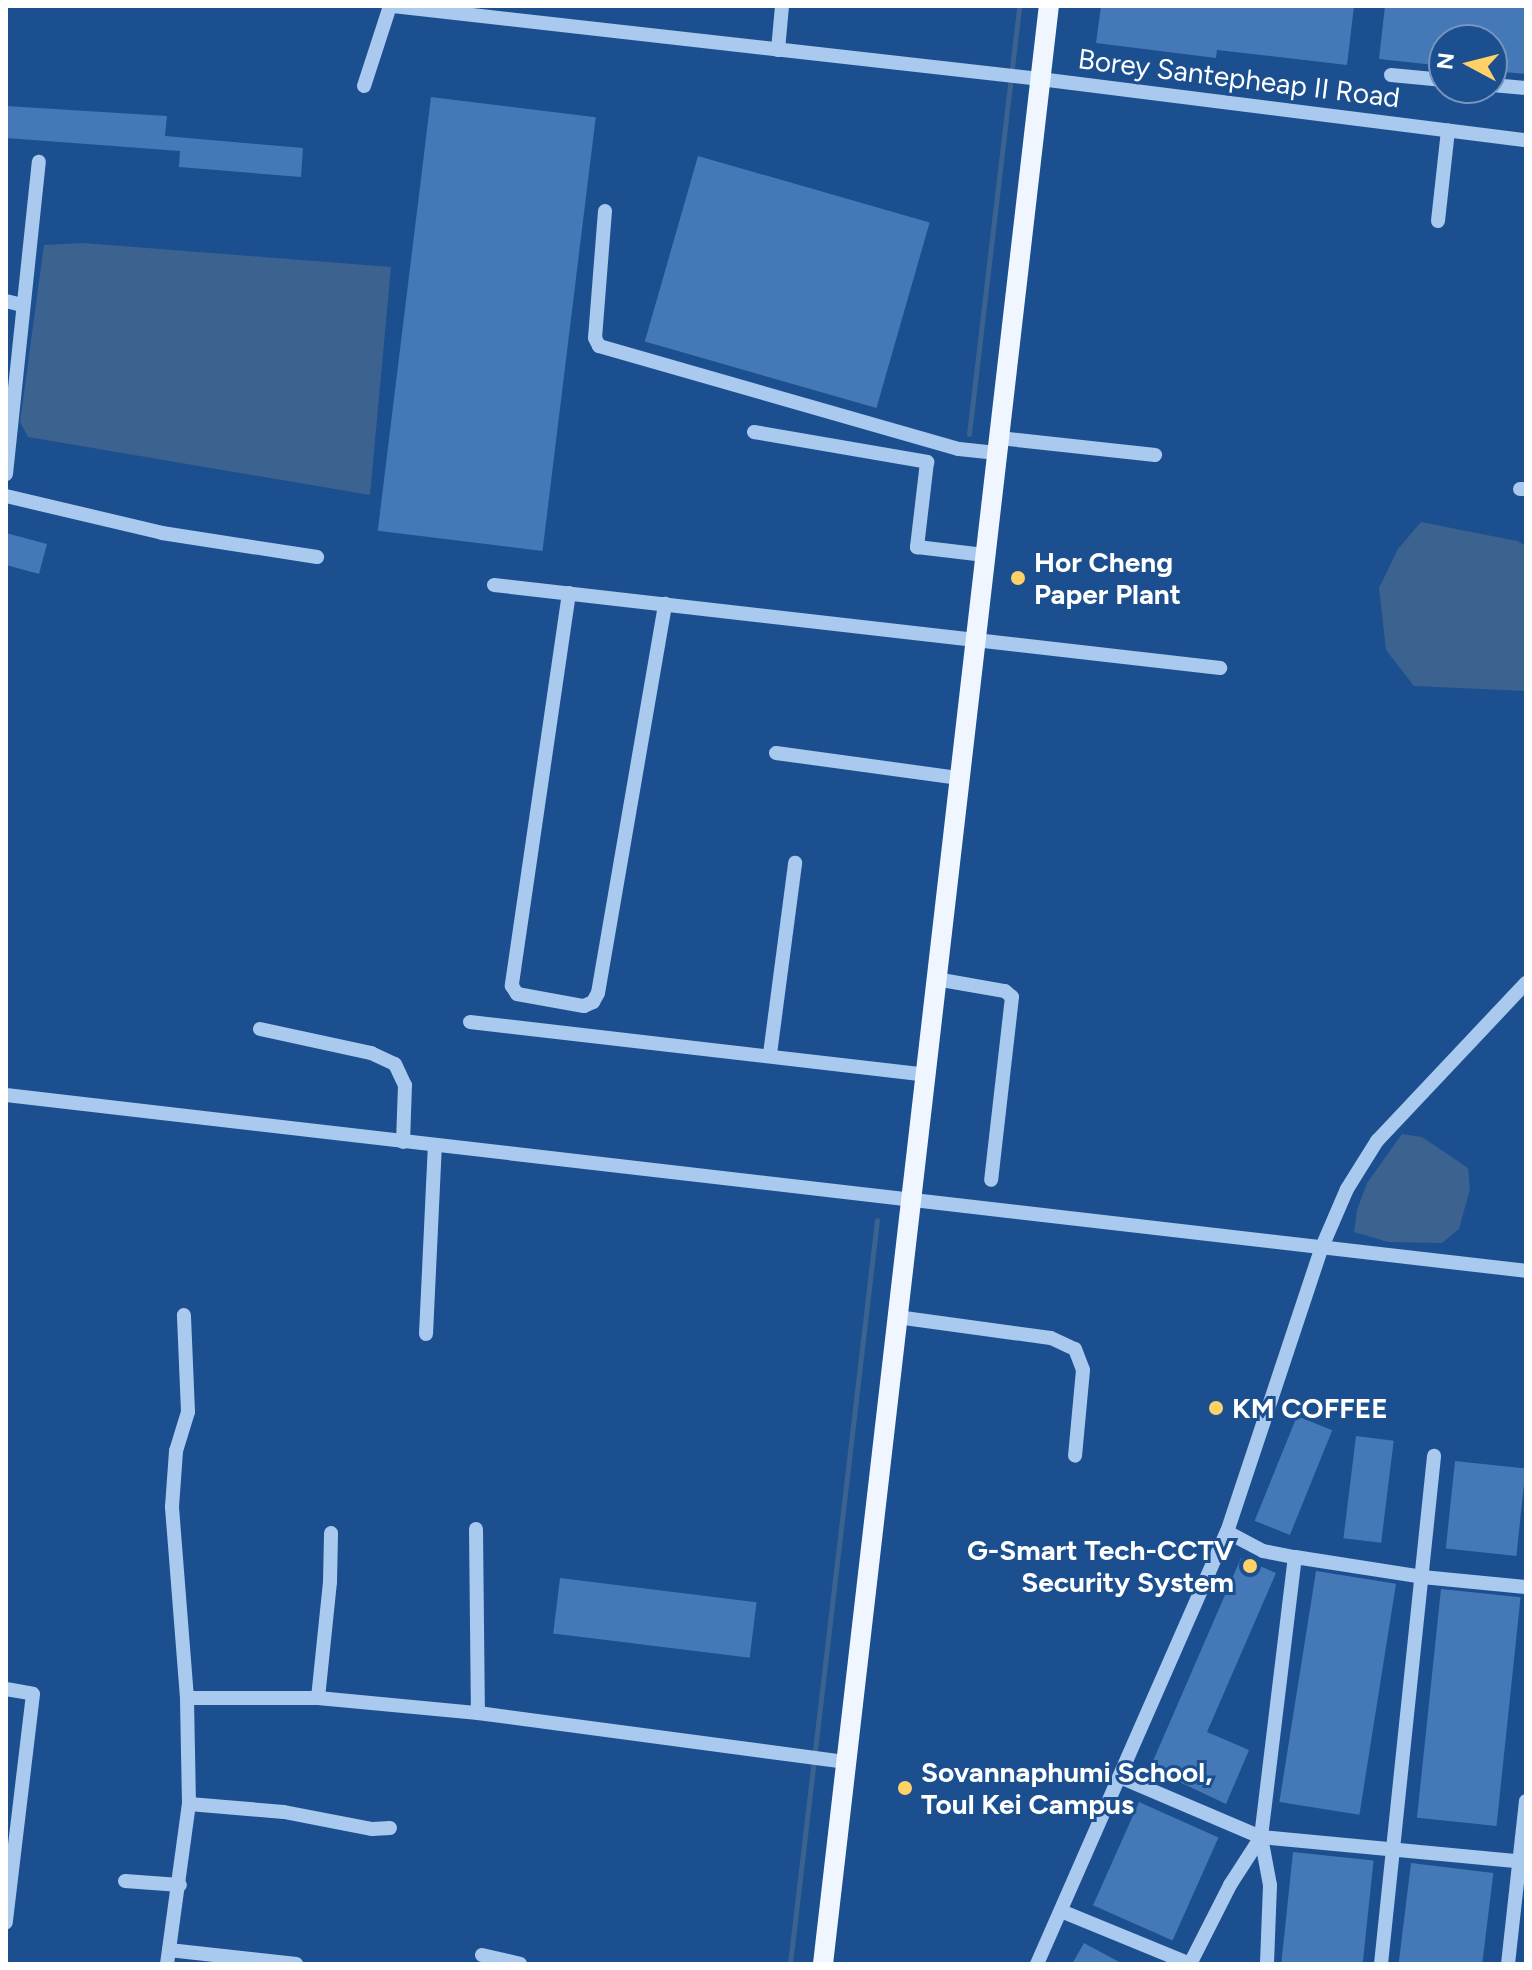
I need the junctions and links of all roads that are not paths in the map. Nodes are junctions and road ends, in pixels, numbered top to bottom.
1 (392, 6) edge
2 (782, 6) edge
3 (1049, 6) edge
4 (778, 50) junction
5 (1391, 75) dead end
6 (1033, 78) junction
7 (1428, 78) edge
8 (364, 86) dead end
9 (1448, 131) junction
10 (1526, 140) edge
11 (39, 162) dead end
12 (605, 211) dead end
13 (1438, 221) dead end
14 (6, 301) edge
15 (22, 305) junction
16 (754, 432) dead end
17 (998, 446) junction
18 (1155, 455) dead end
19 (6, 474) edge
20 (6, 496) edge
21 (985, 555) junction
22 (317, 557) dead end
23 (494, 585) dead end
24 (569, 593) junction
25 (665, 604) junction
26 (976, 637) junction
27 (1220, 668) dead end
28 (776, 753) dead end
29 (959, 778) junction
30 (795, 863) dead end
31 (936, 979) junction
32 (1526, 983) edge
33 (470, 1022) dead end
34 (260, 1029) dead end
35 (770, 1054) junction
36 (926, 1075) junction
37 (6, 1095) edge
38 (403, 1142) junction
39 (435, 1146) junction
40 (991, 1180) dead end
41 (910, 1200) junction
42 (1322, 1247) junction
43 (1526, 1271) edge
44 (184, 1315) dead end
45 (897, 1317) junction
46 (426, 1334) dead end
47 (1075, 1456) dead end
48 (1434, 1456) dead end
49 (476, 1529) dead end
50 (1227, 1532) junction
51 (331, 1533) dead end
52 (1295, 1557) junction
53 (1422, 1577) junction
54 (1526, 1587) edge
55 (6, 1689) edge
56 (187, 1698) junction
57 (318, 1698) junction
58 (478, 1713) junction
59 (845, 1762) junction
60 (1120, 1777) junction
61 (1526, 1801) edge
62 (189, 1804) junction
63 (390, 1828) dead end
64 (1261, 1837) junction
65 (1393, 1850) junction
66 (1523, 1861) edge
67 (125, 1881) dead end
68 (180, 1885) junction
69 (1061, 1911) junction
70 (6, 1922) edge
71 (482, 1955) dead end
72 (168, 1957) edge
73 (296, 1964) edge
74 (520, 1964) edge
75 (823, 1964) edge
76 (1037, 1964) edge
77 (1190, 1964) edge
78 (1267, 1964) edge
79 (1381, 1964) edge
80 (1508, 1964) edge

1 - 4 street, Borey Santepheap II Road
1 - 8 street
2 - 4 street
3 - 6 main road
4 - 6 street, Borey Santepheap II Road
5 - 7 street
6 - 9 street, Borey Santepheap II Road
6 - 17 main road
9 - 10 street, Borey Santepheap II Road
9 - 13 street
11 - 15 street
12 - 17 street
14 - 15 street
15 - 19 street
16 - 21 street
17 - 18 street
17 - 21 main road
20 - 22 street
21 - 26 main road
23 - 24 street
24 - 25 street
24 - 25 street
25 - 26 street
26 - 27 street
26 - 29 main road
28 - 29 street
29 - 31 main road
30 - 35 street
31 - 36 main road
31 - 40 street
32 - 42 street
33 - 35 street
34 - 38 street
35 - 36 street
36 - 41 main road
37 - 38 street
38 - 39 street
39 - 41 street
39 - 46 street
41 - 42 street
41 - 45 main road
42 - 43 street
42 - 50 street
44 - 56 street
45 - 47 street
45 - 59 main road
48 - 53 street
49 - 58 street
50 - 52 street
50 - 60 street
51 - 57 street
52 - 53 street
52 - 64 street
53 - 54 street
53 - 65 street
55 - 70 street
56 - 57 street
56 - 62 street
57 - 58 street
58 - 59 street
59 - 75 main road
60 - 64 street
60 - 69 street
61 - 66 street
62 - 63 street
62 - 68 street
64 - 65 street
64 - 77 street
64 - 78 street
65 - 66 street
65 - 79 street
66 - 80 street
67 - 68 street
68 - 72 street
69 - 76 street
69 - 77 street
71 - 74 street
72 - 73 street

